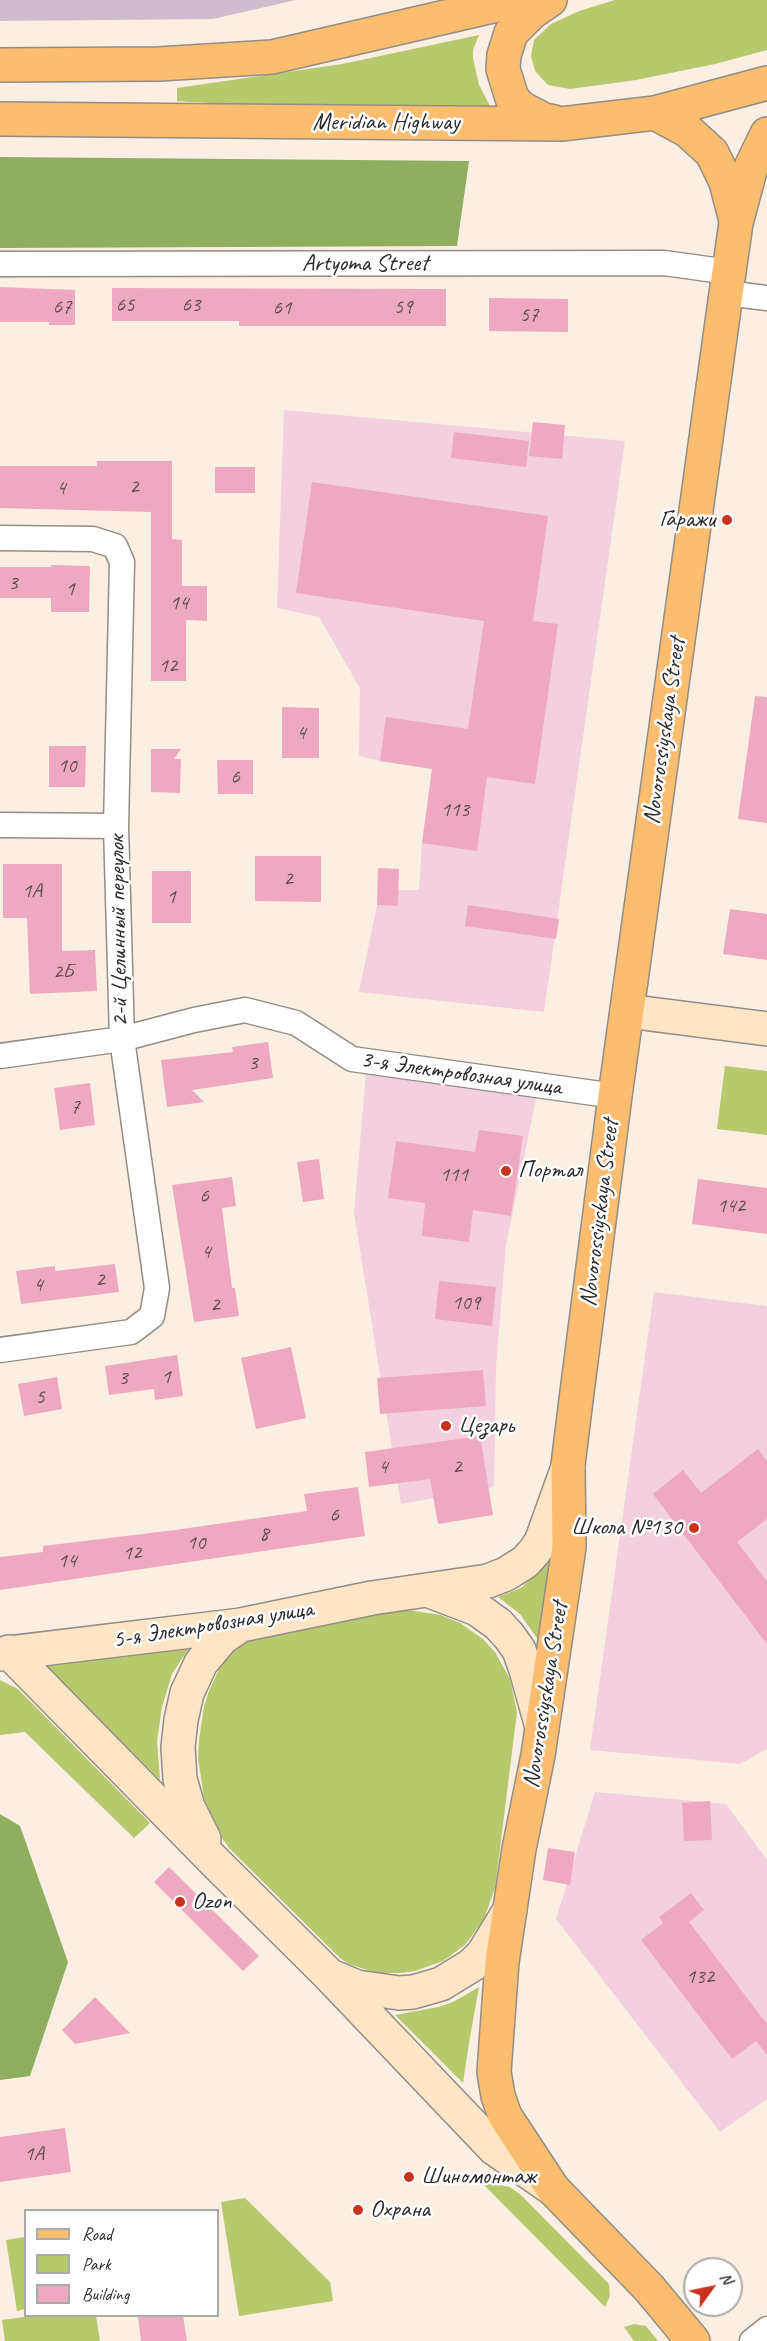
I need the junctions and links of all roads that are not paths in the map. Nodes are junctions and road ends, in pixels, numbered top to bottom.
1 (519, 0) edge
2 (550, 0) edge
3 (0, 64) edge
4 (767, 83) edge
5 (655, 113) junction
6 (0, 119) edge
7 (561, 124) junction
8 (767, 134) edge
9 (736, 223) junction
10 (0, 264) edge
11 (728, 283) junction
12 (767, 298) edge
13 (0, 538) edge
14 (0, 825) edge
15 (116, 826) junction
16 (627, 1011) junction
17 (767, 1029) edge
18 (122, 1040) junction
19 (0, 1056) edge
20 (615, 1096) junction
21 (0, 1350) edge
22 (568, 1465) junction
23 (425, 1590) junction
24 (241, 1625) junction
25 (5, 1653) edge
26 (542, 1727) junction
27 (215, 1862) junction
28 (510, 1910) junction
29 (329, 1975) junction
30 (553, 2189) junction
31 (767, 2329) edge
32 (693, 2341) edge
33 (752, 2341) edge

1 - 3 main road
2 - 7 main road
4 - 5 main road, Meridian Highway
5 - 7 main road, Meridian Highway
5 - 9 main road
6 - 7 main road, Meridian Highway
8 - 9 main road
9 - 11 main road, Novorossiyskaya Street
10 - 11 street, Artyoma Street
11 - 12 street, Artyoma Street
11 - 16 main road, Novorossiyskaya Street
13 - 15 street, 2-й Целинный переулок
14 - 15 street
15 - 18 street, 2-й Целинный переулок
16 - 17 street
16 - 20 main road, Novorossiyskaya Street
18 - 19 street, 3-я Электровозная улица
18 - 20 street, 3-я Электровозная улица
18 - 21 street, 2-й Целинный переулок
20 - 22 main road, Novorossiyskaya Street
22 - 23 street, 5-я Электровозная улица
22 - 26 main road, Novorossiyskaya Street
23 - 24 street, 5-я Электровозная улица
23 - 26 street
24 - 25 street, 5-я Электровозная улица
24 - 27 street
25 - 27 street, Novorossiyskaya Street
26 - 28 main road, Novorossiyskaya Street
27 - 29 street, Novorossiyskaya Street
28 - 29 street
28 - 30 main road, Novorossiyskaya Street
29 - 30 street, Novorossiyskaya Street
30 - 32 main road, Novorossiyskaya Street
31 - 33 street

